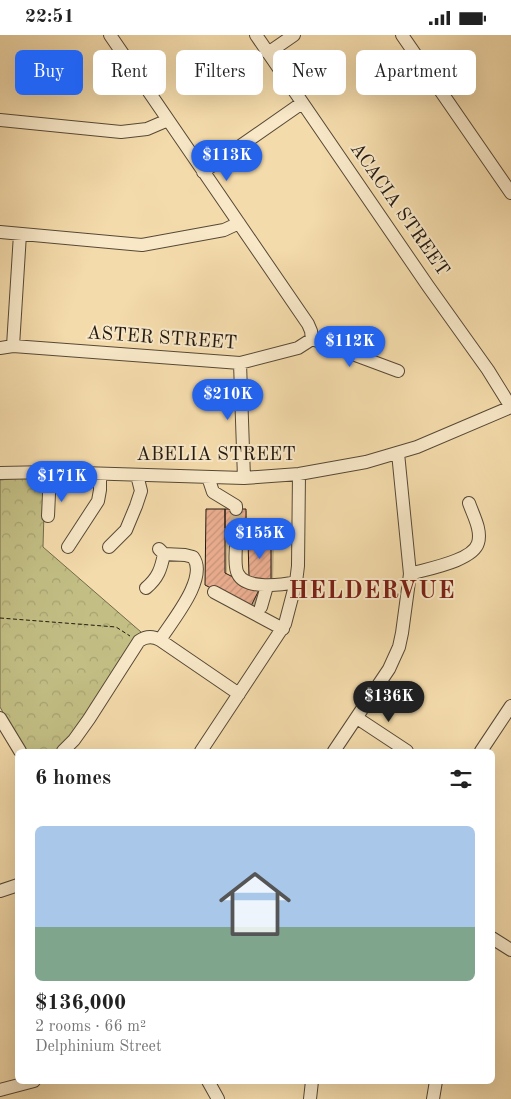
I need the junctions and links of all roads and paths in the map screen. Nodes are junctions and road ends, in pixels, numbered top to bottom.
1 (110, 35) edge
2 (256, 35) edge
3 (294, 35) edge
4 (402, 35) edge
5 (268, 53) junction
6 (302, 103) junction
7 (0, 120) edge
8 (168, 120) junction
9 (204, 172) junction
10 (511, 193) edge
11 (238, 223) junction
12 (0, 232) edge
13 (20, 234) junction
14 (312, 339) junction
15 (13, 346) junction
16 (0, 348) edge
17 (240, 363) junction
18 (398, 371) dead end
19 (511, 407) edge
20 (398, 453) junction
21 (50, 472) junction
22 (0, 473) edge
23 (100, 474) junction
24 (299, 474) junction
25 (137, 475) junction
26 (208, 477) junction
27 (244, 478) junction
28 (468, 503) dead end
29 (236, 509) dead end
30 (48, 516) dead end
31 (237, 528) tunnel mouth
32 (68, 547) dead end
33 (109, 547) dead end
34 (410, 574) junction
35 (296, 582) junction
36 (268, 586) junction
37 (146, 588) dead end
38 (214, 592) dead end
39 (261, 607) dead end
40 (0, 618) edge
41 (283, 629) junction
42 (160, 640) junction
43 (139, 641) junction
44 (239, 694) junction
45 (510, 708) edge
46 (0, 718) edge
47 (357, 718) junction
48 (19, 749) edge
49 (65, 749) edge
50 (202, 749) edge
51 (335, 749) edge
52 (404, 749) edge
53 (482, 749) edge
54 (15, 886) edge
55 (0, 891) edge
56 (495, 944) edge
57 (511, 950) edge
58 (23, 1084) edge
59 (210, 1084) edge
60 (312, 1084) edge
61 (436, 1084) edge
62 (0, 1090) edge
63 (218, 1099) edge
64 (310, 1099) edge
65 (434, 1099) edge

1 - 8 street
2 - 5 street, ACACIA STREET
3 - 5 street
4 - 10 street
5 - 6 street, ACACIA STREET
6 - 9 street
6 - 19 street, ACACIA STREET
7 - 8 street
8 - 9 street
9 - 11 street
11 - 13 street
11 - 14 street
12 - 13 street
13 - 15 street
14 - 17 street, ASTER STREET
14 - 18 street
15 - 16 street, ASTER STREET
15 - 17 street, ASTER STREET
17 - 27 street
19 - 20 street, ABELIA STREET
20 - 24 street, ABELIA STREET
20 - 34 street
21 - 22 street, ABELIA STREET
21 - 23 street, ABELIA STREET
21 - 30 street
23 - 25 street, ABELIA STREET
23 - 32 street
24 - 27 street, ABELIA STREET
24 - 35 street
25 - 26 street, ABELIA STREET
25 - 33 street
26 - 27 street, ABELIA STREET
26 - 29 street
28 - 34 street
31 - 36 street
34 - 47 street
35 - 36 street
35 - 41 street
36 - 39 street
37 - 42 street
38 - 41 street
40 - 43 path
41 - 44 street
42 - 43 street
42 - 44 street
43 - 49 street
44 - 50 street
45 - 53 street
46 - 48 street
47 - 51 street
47 - 52 street
54 - 55 street
56 - 57 street
58 - 62 street
59 - 63 street
60 - 64 street
61 - 65 street

